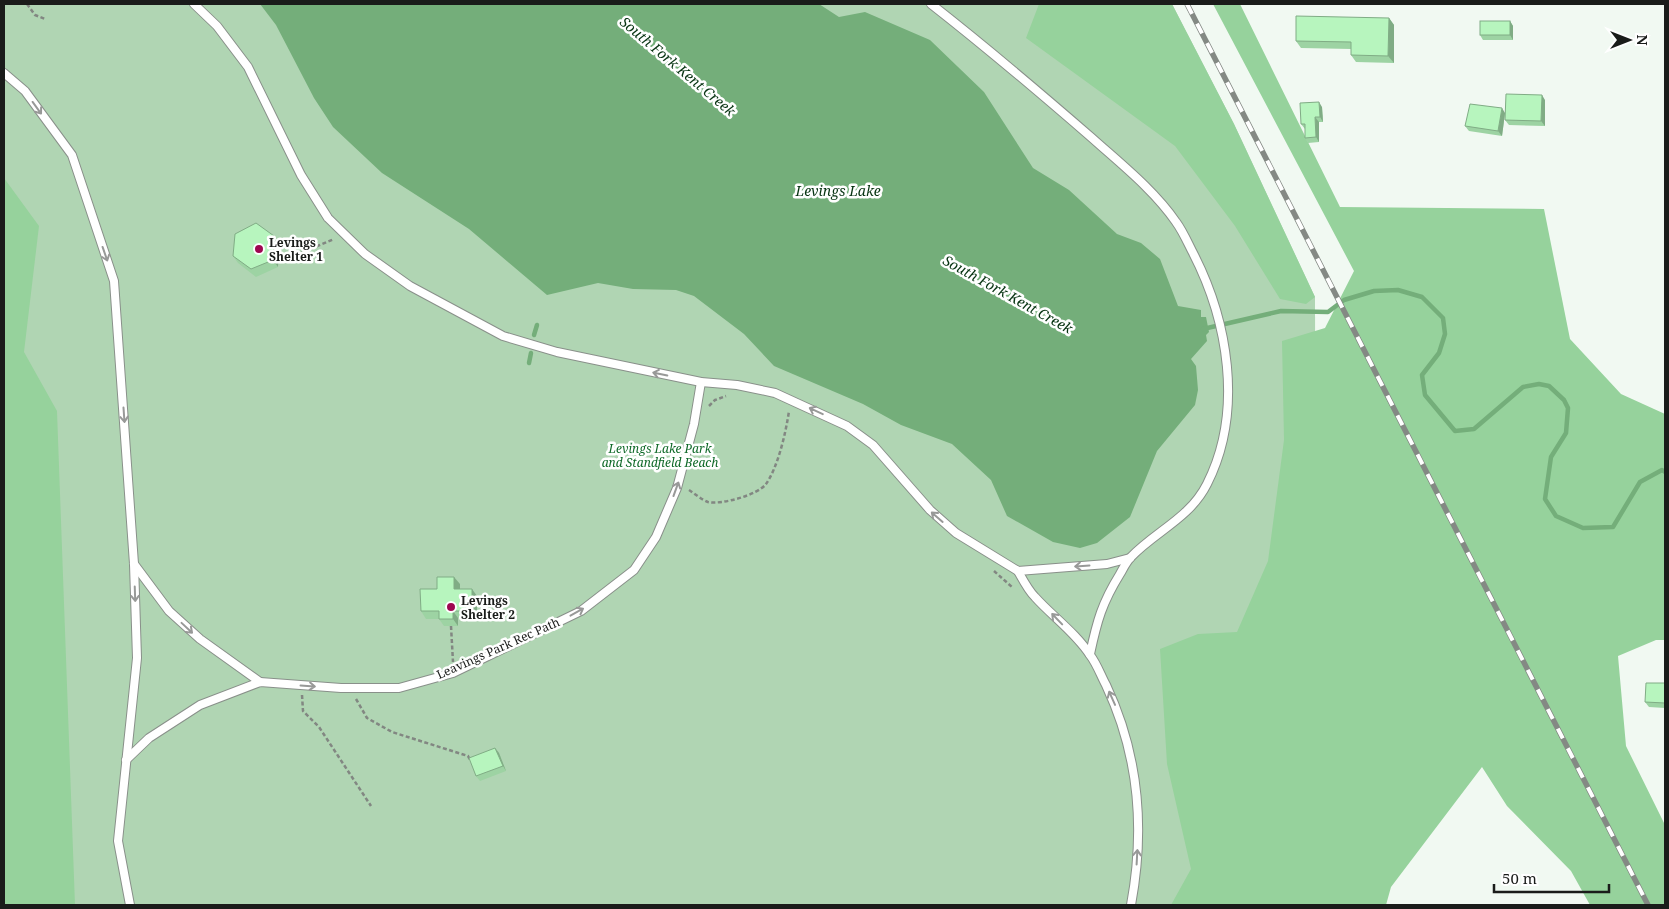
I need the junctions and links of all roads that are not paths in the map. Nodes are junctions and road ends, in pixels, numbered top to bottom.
1 (194, 4) edge
2 (931, 4) edge
3 (4, 73) edge
4 (701, 382) junction
5 (1130, 558) junction
6 (134, 564) junction
7 (1018, 571) junction
8 (1090, 654) junction
9 (260, 682) junction
10 (126, 760) junction
11 (130, 905) edge
12 (1131, 905) edge

4 -> 1 lane
2 - 5 lane
3 -> 6 lane
7 -> 4 lane
9 -> 4 lane
5 -> 7 lane
5 - 8 lane
6 -> 9 lane
6 -> 10 lane
8 -> 7 lane
12 -> 8 lane
9 - 10 lane
10 - 11 lane

